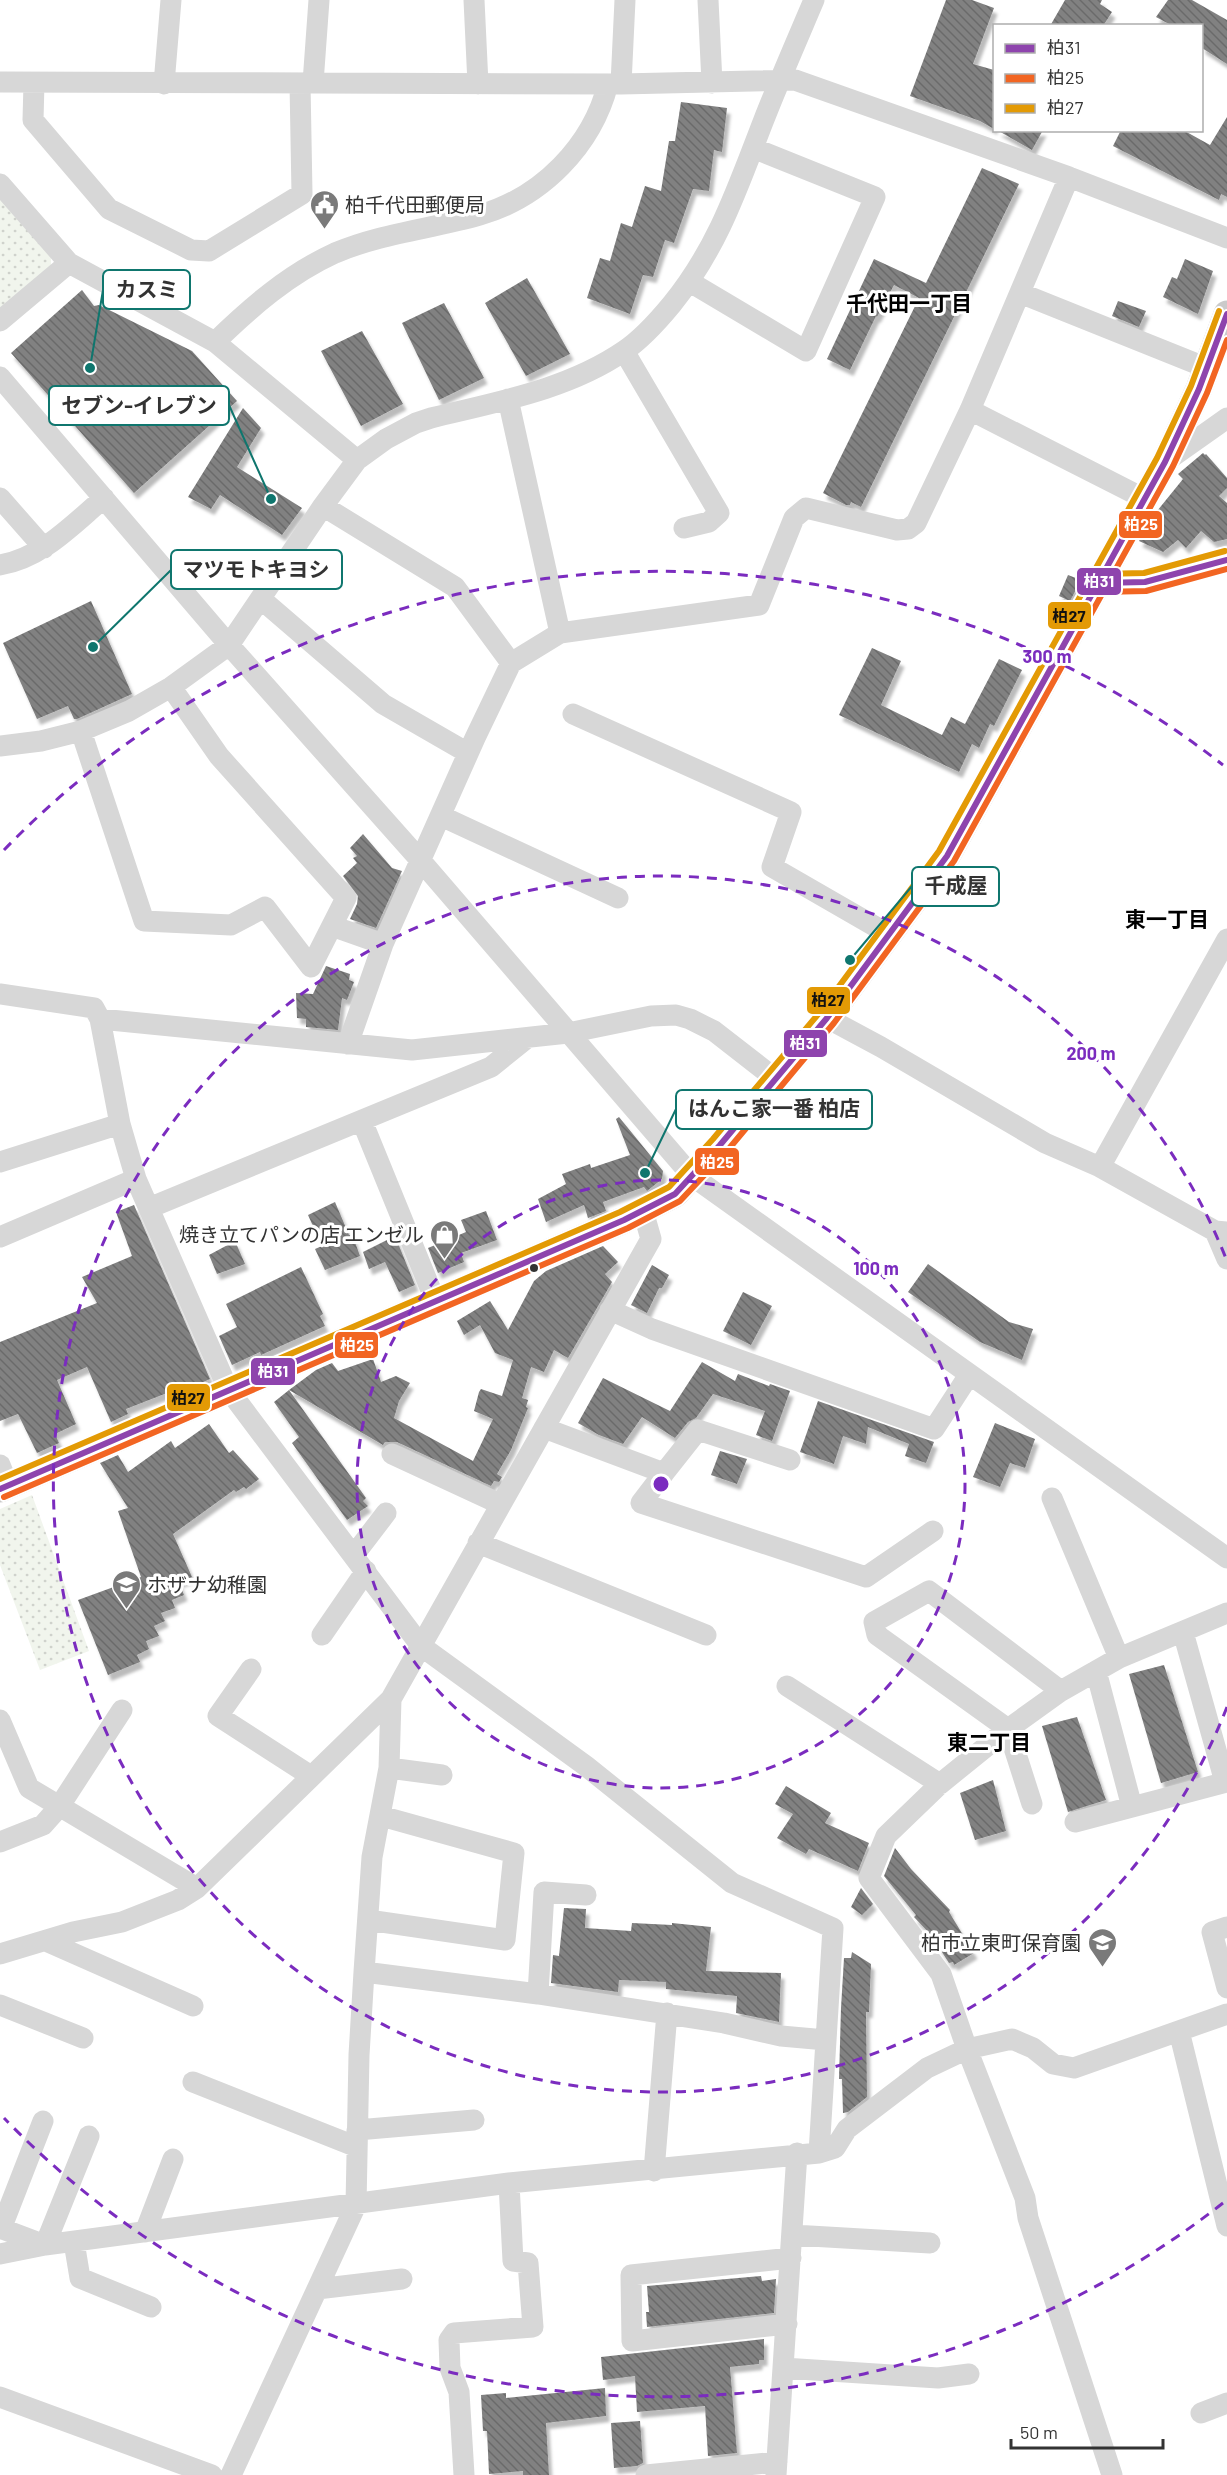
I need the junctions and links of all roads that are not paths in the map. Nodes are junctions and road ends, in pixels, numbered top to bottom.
1 (171, 0) edge
2 (319, 0) edge
3 (474, 0) edge
4 (625, 0) edge
5 (708, 0) edge
6 (814, 0) edge
7 (780, 79) junction
8 (0, 82) edge
9 (34, 82) junction
10 (307, 83) junction
11 (712, 83) junction
12 (164, 84) junction
13 (478, 84) junction
14 (615, 84) junction
15 (753, 148) junction
16 (1069, 177) junction
17 (0, 184) edge
18 (1227, 237) edge
19 (69, 263) junction
20 (690, 282) junction
21 (1020, 293) junction
22 (1227, 314) edge
23 (0, 321) edge
24 (215, 342) junction
25 (624, 351) junction
26 (1207, 368) junction
27 (0, 377) edge
28 (508, 399) junction
29 (970, 410) junction
30 (1227, 418) edge
31 (357, 460) junction
32 (1166, 462) junction
33 (0, 498) edge
34 (104, 498) junction
35 (1145, 499) junction
36 (323, 506) junction
37 (684, 528) dead end
38 (44, 548) junction
39 (1227, 560) edge
40 (0, 565) edge
41 (1099, 583) junction
42 (261, 598) junction
43 (560, 633) junction
44 (229, 645) junction
45 (511, 663) junction
46 (171, 687) junction
47 (573, 714) dead end
48 (81, 731) junction
49 (0, 746) edge
50 (468, 753) junction
51 (441, 816) junction
52 (421, 861) junction
53 (618, 898) dead end
54 (332, 926) junction
55 (890, 935) junction
56 (1227, 939) edge
57 (383, 944) junction
58 (0, 994) edge
59 (827, 1018) junction
60 (100, 1019) junction
61 (568, 1033) junction
62 (528, 1038) junction
63 (348, 1044) junction
64 (777, 1080) junction
65 (362, 1121) junction
66 (120, 1124) junction
67 (0, 1162) edge
68 (1100, 1167) junction
69 (692, 1176) junction
70 (136, 1179) junction
71 (149, 1208) junction
72 (643, 1211) junction
73 (1221, 1231) edge
74 (0, 1237) edge
75 (1227, 1259) edge
76 (435, 1300) junction
77 (610, 1310) junction
78 (969, 1376) junction
79 (228, 1389) junction
80 (544, 1428) junction
81 (392, 1454) dead end
82 (790, 1460) dead end
83 (664, 1473) junction
84 (3, 1480) edge
85 (1052, 1498) dead end
86 (500, 1504) junction
87 (386, 1513) dead end
88 (933, 1531) dead end
89 (478, 1543) junction
90 (1227, 1558) edge
91 (360, 1563) junction
92 (1227, 1613) edge
93 (1183, 1632) junction
94 (322, 1635) dead end
95 (705, 1635) dead end
96 (421, 1646) junction
97 (1119, 1658) junction
98 (251, 1669) dead end
99 (1096, 1671) junction
100 (787, 1686) dead end
101 (1061, 1691) junction
102 (391, 1699) junction
103 (122, 1710) dead end
104 (0, 1720) edge
105 (1008, 1730) junction
106 (5, 1749) edge
107 (389, 1768) junction
108 (442, 1775) dead end
109 (311, 1776) junction
110 (1226, 1782) edge
111 (940, 1784) junction
112 (1032, 1804) dead end
113 (59, 1807) junction
114 (1132, 1807) junction
115 (381, 1816) junction
116 (1075, 1822) dead end
117 (0, 1842) edge
118 (197, 1888) junction
119 (586, 1895) dead end
120 (368, 1920) junction
121 (1227, 1927) edge
122 (48, 1942) junction
123 (0, 1954) edge
124 (364, 1972) junction
125 (1227, 1988) edge
126 (538, 1994) junction
127 (0, 2005) edge
128 (193, 2006) dead end
129 (668, 2013) junction
130 (1227, 2014) edge
131 (1179, 2031) junction
132 (83, 2038) dead end
133 (826, 2040) junction
134 (967, 2049) junction
135 (193, 2082) dead end
136 (474, 2120) dead end
137 (43, 2121) dead end
138 (89, 2136) dead end
139 (357, 2139) junction
140 (797, 2153) junction
141 (819, 2153) junction
142 (173, 2160) dead end
143 (654, 2171) junction
144 (509, 2183) junction
145 (356, 2205) junction
146 (1227, 2226) edge
147 (1, 2228) edge
148 (145, 2232) junction
149 (793, 2235) junction
150 (74, 2242) junction
151 (930, 2243) dead end
152 (45, 2246) junction
153 (0, 2254) edge
154 (791, 2258) junction
155 (402, 2279) dead end
156 (317, 2289) junction
157 (151, 2307) dead end
158 (787, 2324) junction
159 (783, 2368) junction
160 (969, 2374) dead end
161 (0, 2397) edge
162 (1227, 2403) edge
163 (1201, 2413) dead end
164 (777, 2469) edge
165 (212, 2475) edge
166 (231, 2475) edge
167 (464, 2475) edge
168 (645, 2475) edge
169 (1112, 2475) edge

1 - 12 street
2 - 10 street
3 - 13 street
4 - 14 street
5 - 11 street
6 - 7 street
7 - 11 street
7 - 15 street
7 - 16 street
8 - 9 street
9 - 10 street
9 - 12 street
10 - 12 street
10 - 13 street
11 - 14 street
13 - 14 street
14 - 24 street
15 - 20 street
15 - 20 street
16 - 18 street
16 - 21 street
17 - 19 street
19 - 23 street
19 - 24 street
20 - 25 street
21 - 26 street
21 - 29 street
22 - 26 main road
24 - 31 street
25 - 28 street
25 - 37 street
26 - 32 main road
27 - 34 street
28 - 31 street
28 - 43 street
29 - 35 street
29 - 43 street
30 - 32 street
31 - 36 street
32 - 35 main road
33 - 38 street
34 - 38 street
34 - 44 street
35 - 41 main road
36 - 42 street
36 - 45 street
38 - 40 street
39 - 41 street
41 - 55 main road
42 - 44 street
42 - 50 street
43 - 45 street
44 - 46 street
44 - 52 street
45 - 50 street
46 - 48 street
46 - 54 street
47 - 55 street
48 - 49 street
48 - 54 street
50 - 51 street
51 - 52 street
51 - 53 street
52 - 57 street
52 - 61 street
54 - 57 street
55 - 59 main road
56 - 68 street
57 - 63 street
58 - 60 street
59 - 64 main road
59 - 68 street
60 - 63 street
60 - 66 street
61 - 62 street
61 - 64 street
61 - 69 street
62 - 63 street
62 - 65 street
64 - 69 main road
65 - 71 street
65 - 76 street
66 - 67 street
66 - 70 street
68 - 73 street
69 - 72 main road
69 - 78 street
70 - 71 street
70 - 74 street
71 - 79 street
72 - 76 main road
72 - 77 street
73 - 75 street
76 - 79 main road
77 - 78 street
77 - 80 street
78 - 90 street
79 - 84 main road
79 - 91 street
80 - 83 street
80 - 86 street
81 - 86 street
82 - 83 street
83 - 88 street
85 - 97 street
86 - 89 street
87 - 91 street
89 - 95 street
89 - 96 street
91 - 94 street
91 - 96 street
92 - 93 street
93 - 97 street
93 - 110 street
96 - 102 street
96 - 133 street
97 - 99 street
98 - 109 street
99 - 101 street
99 - 114 street
100 - 111 street
101 - 105 street
101 - 105 street
102 - 107 street
102 - 109 street
103 - 113 street
104 - 106 street
105 - 111 street
105 - 112 street
106 - 113 street
107 - 108 street
107 - 115 street
109 - 118 street
110 - 114 street
111 - 134 street
113 - 117 street
113 - 118 street
114 - 116 street
115 - 120 street
115 - 120 street
118 - 122 street
119 - 126 street
120 - 124 street
121 - 125 street
122 - 123 street
122 - 128 street
124 - 126 street
124 - 139 street
126 - 129 street
127 - 132 street
129 - 133 street
129 - 143 street
130 - 131 street
131 - 134 street
131 - 146 street
133 - 141 street
134 - 141 street
134 - 169 street
135 - 139 street
136 - 139 street
137 - 147 street
138 - 152 street
139 - 145 street
140 - 141 street
140 - 143 street
140 - 149 street
142 - 148 street
143 - 144 street
144 - 145 street
144 - 167 street
145 - 148 street
145 - 156 street
147 - 152 street
148 - 150 street
149 - 151 street
149 - 154 street
150 - 152 street
150 - 157 street
152 - 153 street
154 - 158 street
154 - 158 street
155 - 156 street
156 - 166 street
158 - 159 street
159 - 160 street
159 - 164 street
161 - 165 street
162 - 163 street
164 - 168 street

